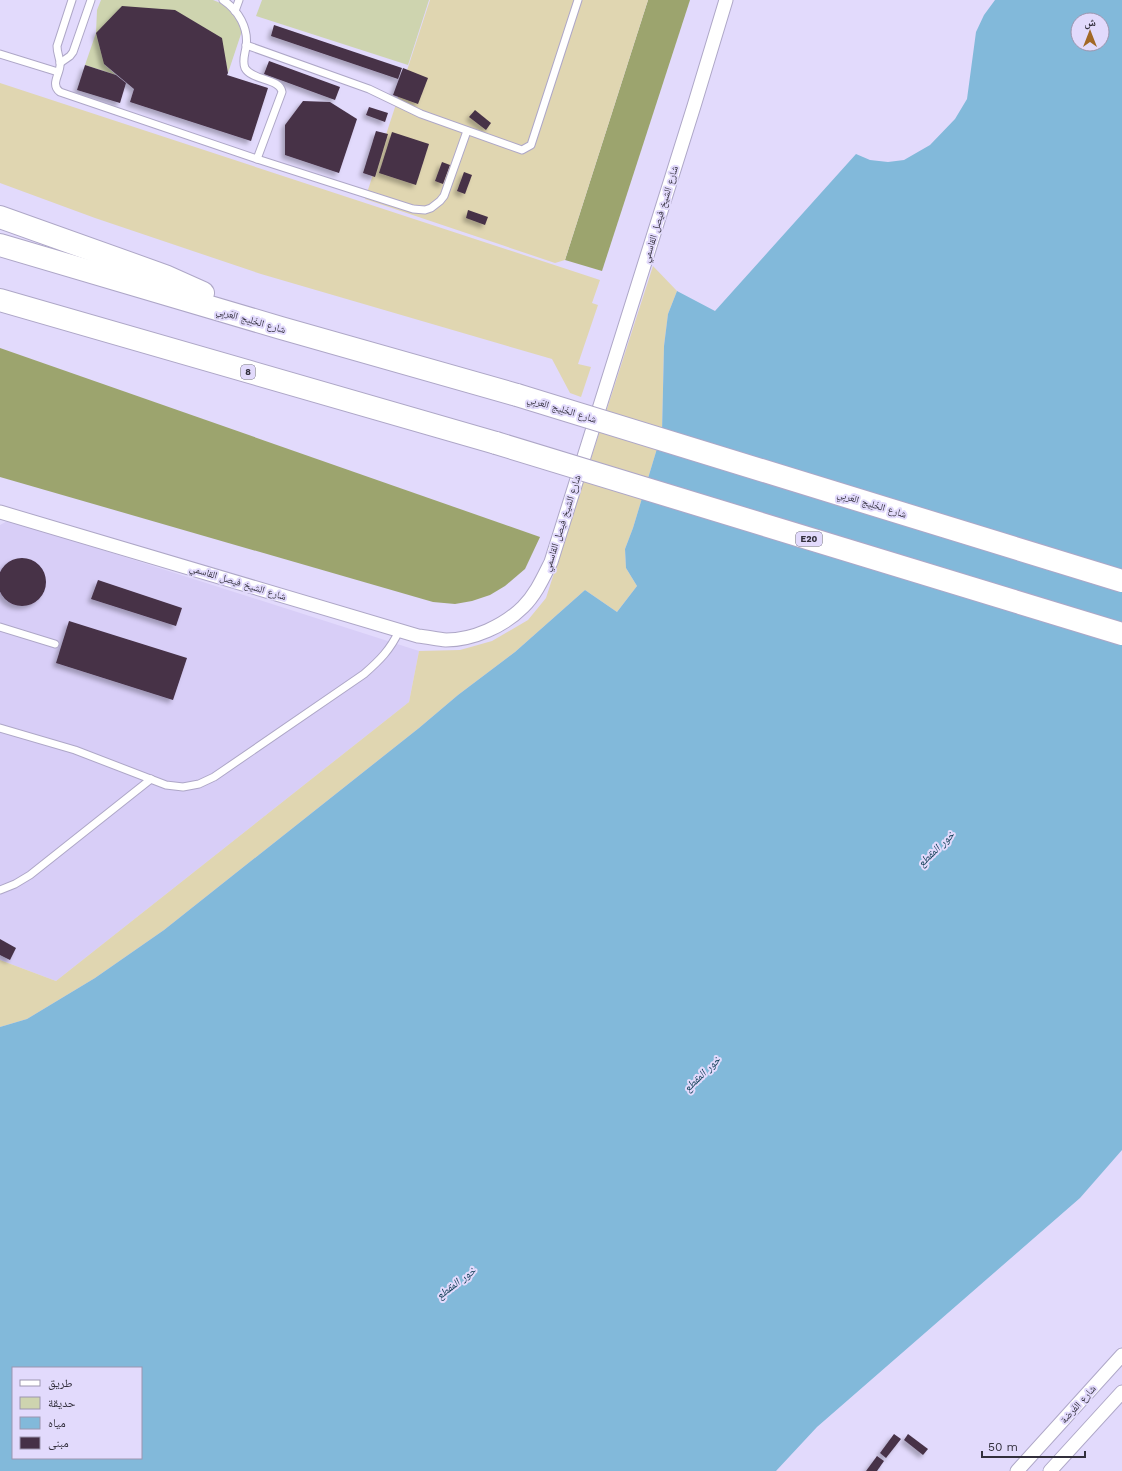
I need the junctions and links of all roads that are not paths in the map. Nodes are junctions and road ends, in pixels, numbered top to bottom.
1 (72, 0) edge
2 (91, 0) edge
3 (223, 0) edge
4 (239, 0) edge
5 (578, 0) edge
6 (726, 0) edge
7 (235, 11) junction
8 (246, 45) junction
9 (0, 54) edge
10 (60, 63) junction
11 (58, 72) junction
12 (467, 131) junction
13 (257, 159) junction
14 (0, 217) edge
15 (0, 245) edge
16 (0, 300) edge
17 (281, 328) junction
18 (496, 443) joint
19 (0, 512) edge
20 (1122, 581) edge
21 (0, 627) edge
22 (399, 631) junction
23 (1122, 634) edge
24 (55, 644) dead end
25 (0, 728) edge
26 (151, 779) junction
27 (0, 890) edge
28 (1122, 1355) edge
29 (1122, 1392) edge
30 (1017, 1471) edge
31 (1050, 1471) edge

1 - 10 lane
2 - 10 lane
3 - 7 lane
4 - 7 lane
5 - 12 lane
6 - 22 street, شارع الشيخ فيصل القاسمي
7 - 8 lane
8 - 12 lane
8 - 13 lane
9 - 11 lane
10 - 11 lane
11 - 13 lane
12 - 13 lane
14 - 17 highway
15 - 17 highway, شارع الخَلِيج العَربِي
16 - 18 highway, 8
17 - 20 highway, شارع الخَلِيج العَربِي, bridge
18 - 23 highway, E20, bridge
19 - 22 street, شارع الشيخ فيصل القاسمي
21 - 24 lane
22 - 26 lane
25 - 26 lane
26 - 27 lane
28 - 30 street, شارع الفَرضة
29 - 31 street

